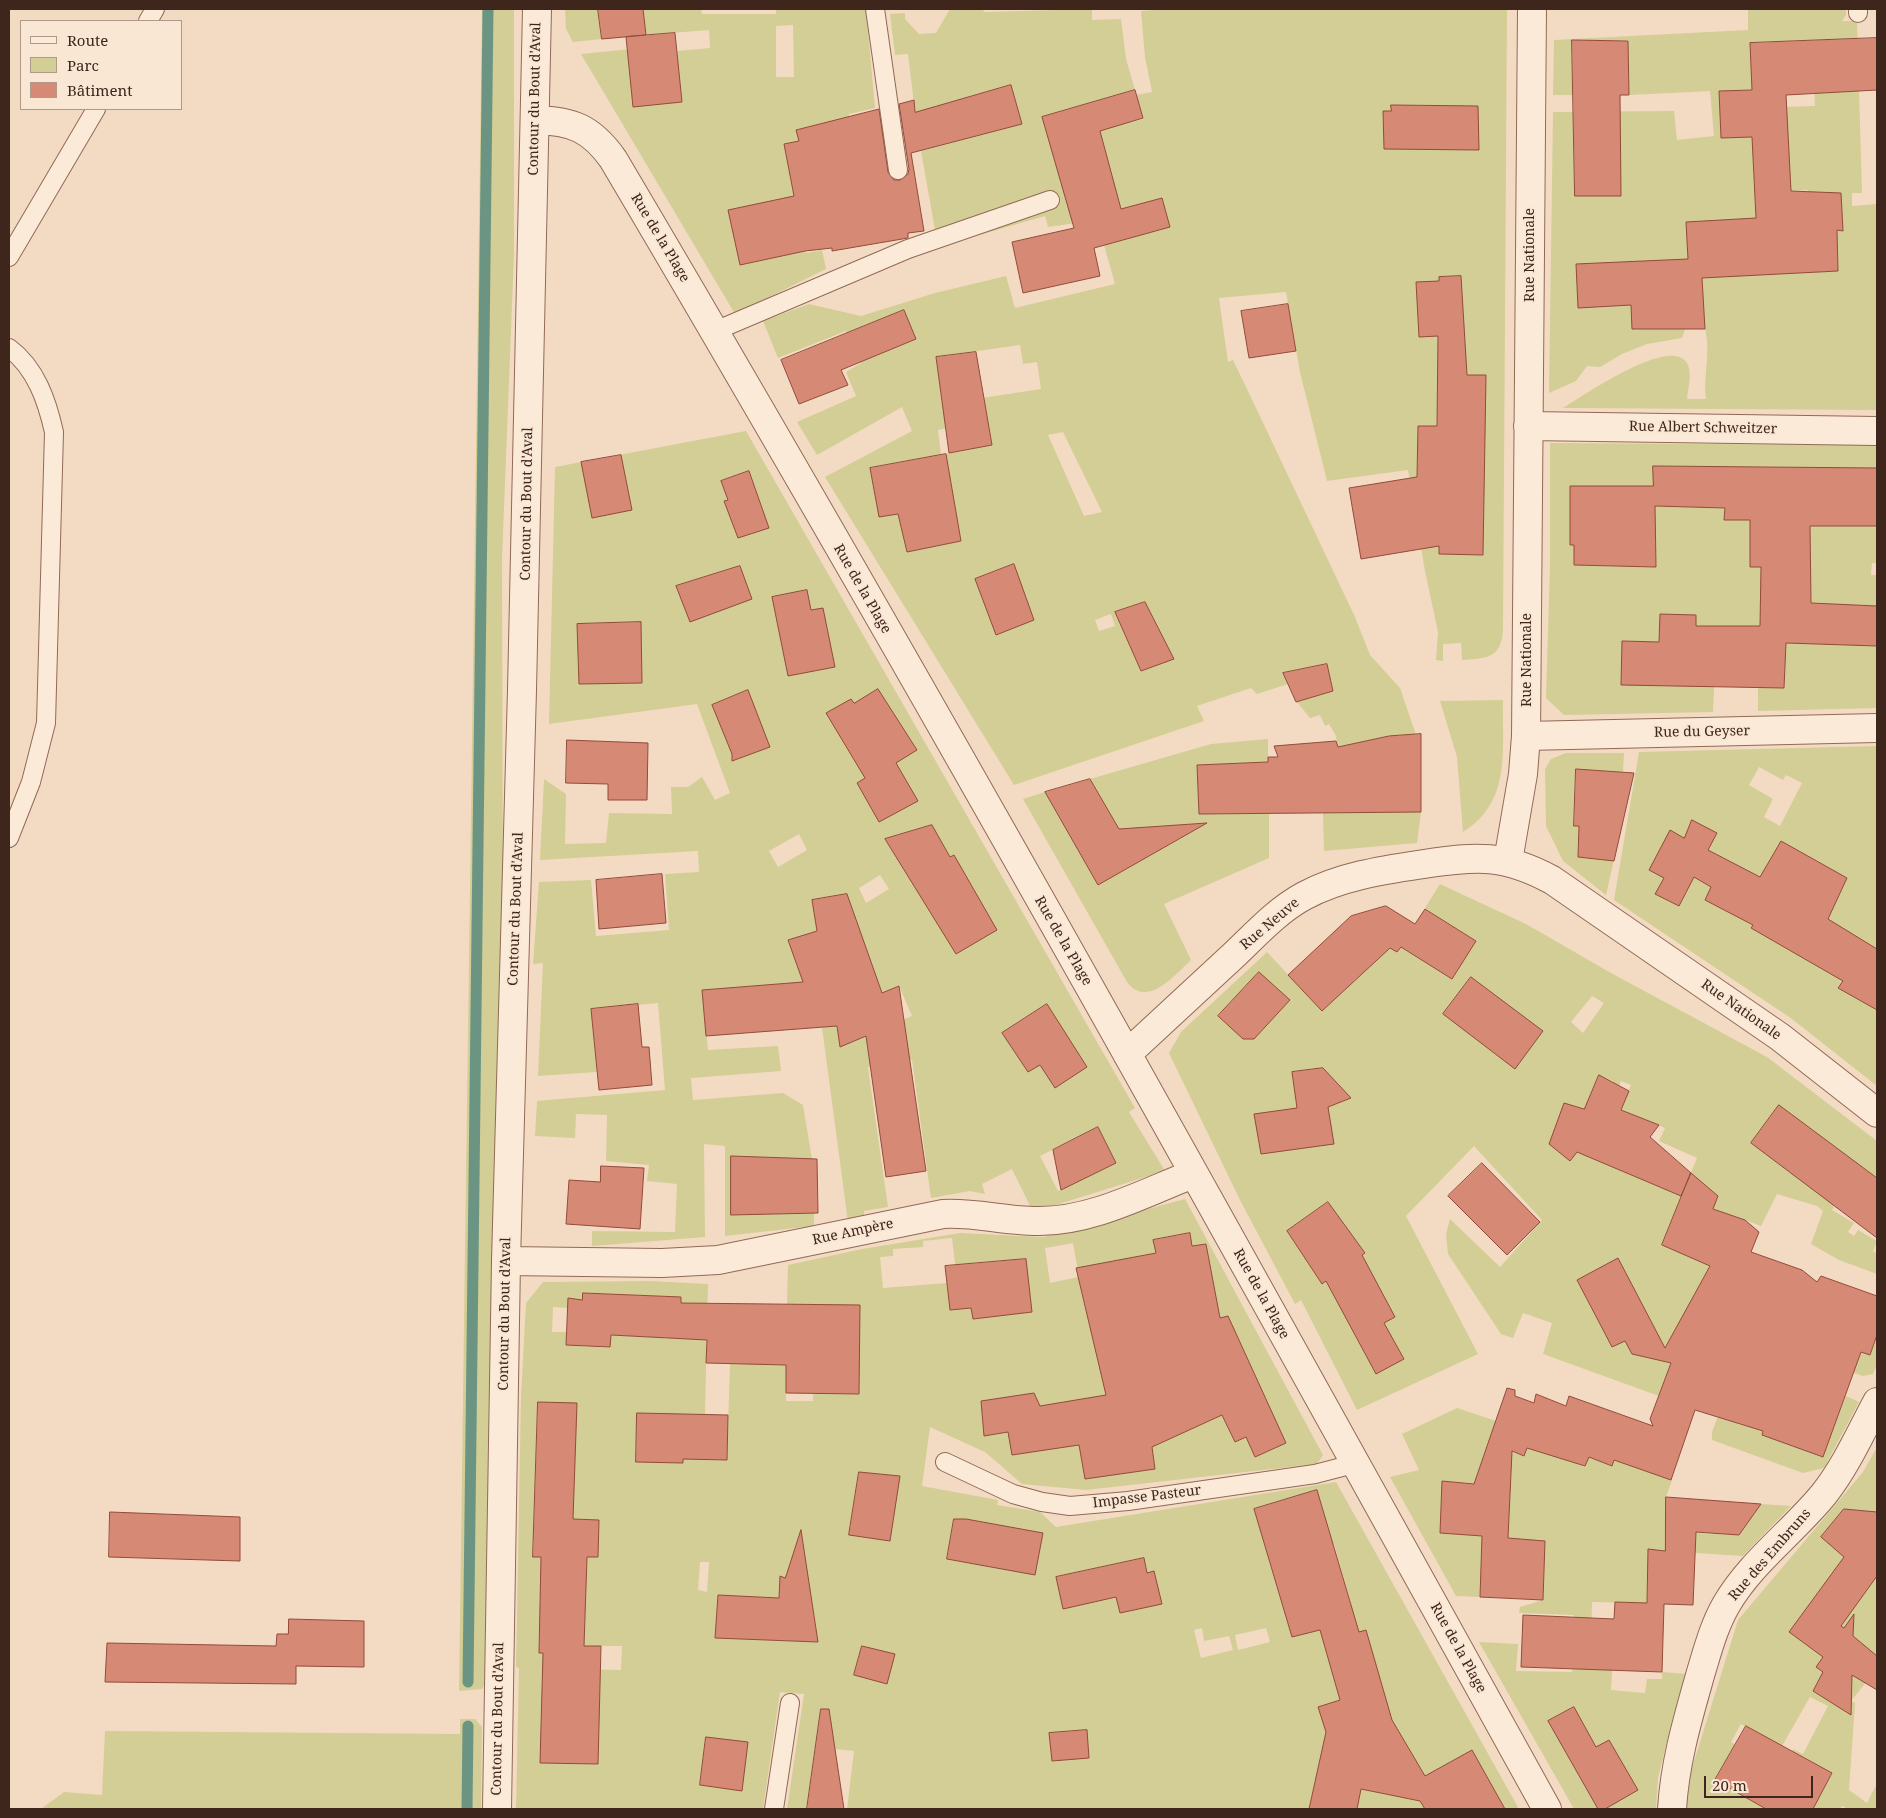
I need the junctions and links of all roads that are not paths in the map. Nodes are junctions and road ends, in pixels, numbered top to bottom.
1 (155, 9) edge
2 (537, 9) edge
3 (875, 9) edge
4 (1532, 9) edge
5 (149, 20) edge
6 (95, 110) edge
7 (536, 120) junction
8 (898, 170) dead end
9 (1050, 200) dead end
10 (9, 257) edge
11 (715, 331) junction
12 (9, 348) edge
13 (1528, 426) junction
14 (1877, 431) edge
15 (1877, 728) edge
16 (1526, 736) junction
17 (9, 838) edge
18 (1508, 861) junction
19 (1127, 1054) junction
20 (1877, 1112) edge
21 (1193, 1174) junction
22 (506, 1261) junction
23 (1877, 1402) edge
24 (1354, 1461) junction
25 (945, 1462) dead end
26 (790, 1703) dead end
27 (497, 1809) edge
28 (774, 1809) edge
29 (1547, 1809) edge
30 (1672, 1809) edge

1 - 5 lane
2 - 7 street, Contour du Bout d'Aval
3 - 8 lane
4 - 13 street, Rue Nationale
6 - 10 lane
7 - 11 street, Rue de la Plage
7 - 22 street, Contour du Bout d'Aval
9 - 11 lane
11 - 19 street, Rue de la Plage
12 - 17 lane
13 - 14 street, Rue Albert Schweitzer
13 - 16 street, Rue Nationale
15 - 16 street, Rue du Geyser
16 - 18 street, Rue Nationale
18 - 19 street, Rue Neuve
18 - 20 street, Rue Nationale
19 - 21 street, Rue de la Plage
21 - 22 street, Rue Ampère
21 - 24 street, Rue de la Plage
22 - 27 street, Contour du Bout d'Aval
23 - 30 street, Rue des Embruns
24 - 25 lane, Impasse Pasteur
24 - 29 street, Rue de la Plage
26 - 28 lane

